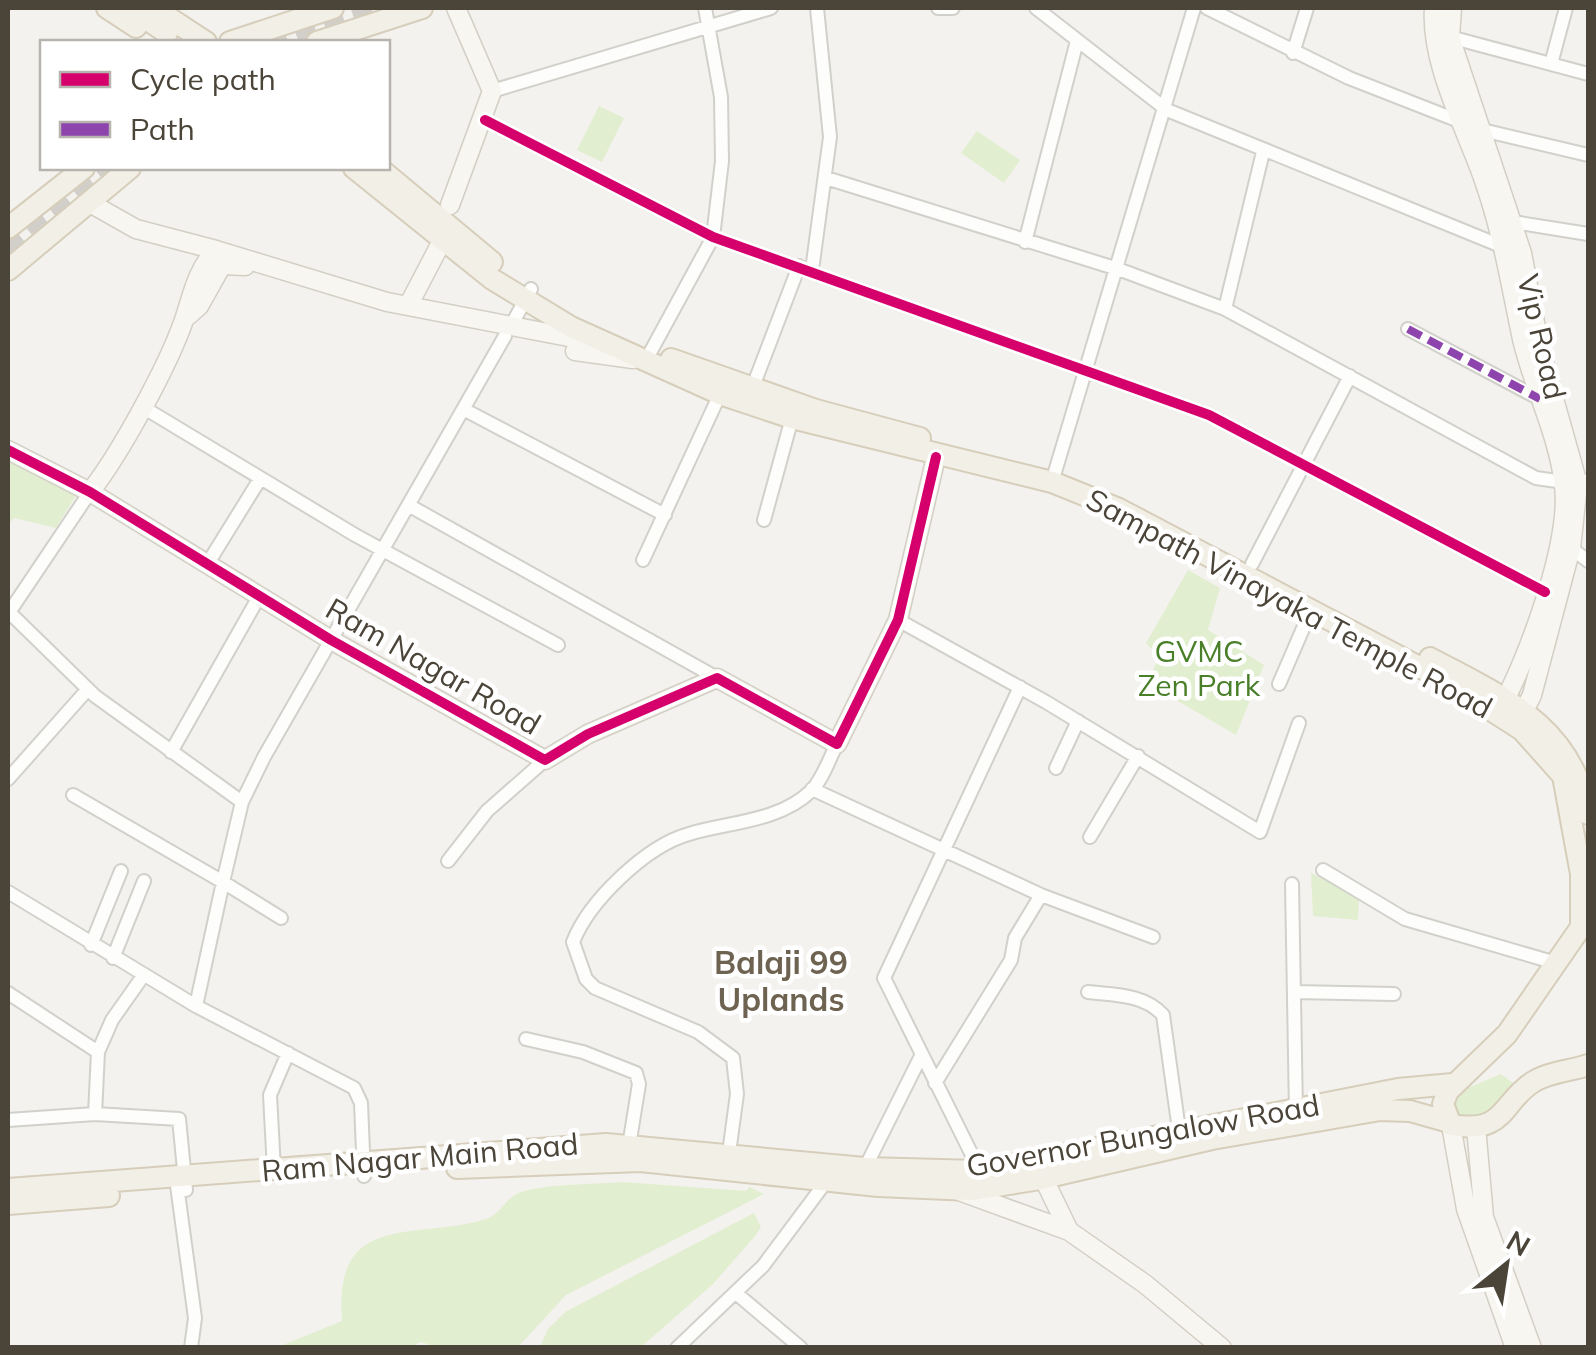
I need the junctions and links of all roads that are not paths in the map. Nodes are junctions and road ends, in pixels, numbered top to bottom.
1 (107, 8) edge
2 (129, 8) edge
3 (154, 8) edge
4 (176, 8) edge
5 (333, 8) edge
6 (422, 8) edge
7 (456, 8) edge
8 (705, 8) edge
9 (771, 8) edge
10 (818, 8) edge
11 (938, 8) edge
12 (952, 8) edge
13 (1036, 8) edge
14 (1194, 8) edge
15 (1207, 8) edge
16 (1307, 8) edge
17 (1434, 8) edge
18 (1452, 8) edge
19 (1566, 8) edge
20 (711, 26) junction
21 (144, 36) edge
22 (1450, 37) junction
23 (178, 40) edge
24 (203, 40) edge
25 (225, 40) edge
26 (234, 40) edge
27 (323, 40) edge
28 (1077, 41) junction
29 (1293, 53) junction
30 (1552, 64) junction
31 (1588, 74) edge
32 (492, 91) junction
33 (1166, 110) junction
34 (484, 120) junction
35 (1471, 126) junction
36 (1263, 152) junction
37 (1588, 154) edge
38 (390, 163) edge
39 (128, 170) edge
40 (339, 170) edge
41 (357, 170) edge
42 (381, 170) edge
43 (77, 174) edge
44 (826, 178) junction
45 (90, 203) junction
46 (436, 215) junction
47 (1513, 222) junction
48 (8, 228) edge
49 (1588, 234) edge
50 (713, 237) junction
51 (450, 238) junction
52 (1025, 242) junction
53 (216, 250) junction
54 (1514, 250) junction
55 (805, 268) junction
56 (1118, 269) junction
57 (8, 270) edge
58 (318, 286) junction
59 (528, 294) junction
60 (408, 306) junction
61 (1224, 309) junction
62 (185, 318) junction
63 (1408, 328) dead end
64 (507, 332) junction
65 (606, 344) junction
66 (644, 355) junction
67 (1085, 369) junction
68 (1350, 376) junction
69 (752, 390) junction
70 (720, 394) junction
71 (1540, 398) junction
72 (140, 406) junction
73 (465, 410) junction
74 (792, 418) junction
75 (8, 450) edge
76 (936, 457) junction
77 (1304, 463) junction
78 (1054, 476) junction
79 (260, 478) junction
80 (1577, 483) edge
81 (90, 492) junction
82 (410, 506) junction
83 (666, 516) junction
84 (764, 520) dead end
85 (1571, 548) junction
86 (384, 552) junction
87 (643, 560) dead end
88 (1588, 560) edge
89 (208, 562) junction
90 (1252, 564) junction
91 (1545, 592) junction
92 (260, 596) junction
93 (1311, 610) junction
94 (8, 613) edge
95 (898, 620) junction
96 (331, 640) junction
97 (558, 644) dead end
98 (717, 678) junction
99 (1279, 684) dead end
100 (1020, 687) junction
101 (88, 689) junction
102 (1502, 706) junction
103 (1520, 719) junction
104 (1078, 721) junction
105 (1298, 722) dead end
106 (837, 744) junction
107 (170, 752) junction
108 (1138, 756) junction
109 (545, 760) junction
110 (1056, 768) dead end
111 (8, 780) edge
112 (812, 789) junction
113 (73, 795) dead end
114 (242, 802) junction
115 (1588, 814) edge
116 (1090, 836) dead end
117 (943, 848) junction
118 (448, 861) dead end
119 (1323, 870) dead end
120 (121, 871) dead end
121 (144, 880) dead end
122 (223, 882) junction
123 (1292, 884) dead end
124 (8, 892) edge
125 (1041, 895) junction
126 (281, 918) dead end
127 (1585, 925) edge
128 (1153, 937) dead end
129 (91, 945) junction
130 (113, 958) junction
131 (1556, 963) junction
132 (143, 976) junction
133 (1088, 992) dead end
134 (1294, 992) junction
135 (8, 993) edge
136 (1394, 994) dead end
137 (196, 1006) junction
138 (526, 1039) dead end
139 (98, 1052) junction
140 (288, 1053) junction
141 (920, 1058) junction
142 (1588, 1065) edge
143 (935, 1083) junction
144 (1452, 1084) junction
145 (94, 1114) junction
146 (1296, 1117) junction
147 (8, 1120) edge
148 (1450, 1123) junction
149 (1476, 1127) junction
150 (1179, 1130) junction
151 (629, 1146) junction
152 (729, 1152) junction
153 (865, 1168) junction
154 (1039, 1169) junction
155 (274, 1170) junction
156 (363, 1170) junction
157 (980, 1171) junction
158 (830, 1172) junction
159 (181, 1184) junction
160 (8, 1189) edge
161 (954, 1190) junction
162 (8, 1204) edge
163 (1069, 1231) junction
164 (737, 1294) junction
165 (1510, 1346) edge
166 (192, 1348) edge
167 (678, 1348) edge
168 (801, 1348) edge
169 (1222, 1348) edge
170 (1532, 1348) edge

1 - 21 main road
2 - 23 main road
3 - 24 main road
4 - 25 main road
5 - 26 main road
6 - 27 main road
7 - 32 street
8 - 20 street
9 - 20 street
10 - 44 street
11 - 12 street
13 - 28 street
14 - 33 street
15 - 29 street
16 - 29 street
17 - 35 street, Vip Road
18 - 22 street, Vip Road
19 - 30 street
20 - 32 street
20 - 50 street
22 - 30 street
22 - 35 street, Vip Road
28 - 33 street
28 - 52 street
29 - 35 street
30 - 31 street
32 - 34 street
33 - 36 street
33 - 56 street
34 - 46 street
34 - 50 street
35 - 37 street
35 - 47 street, Vip Road
35 - 54 street, Vip Road
36 - 54 street
36 - 61 street
38 - 51 main road
39 - 45 main road
40 - 51 main road
41 - 46 main road
42 - 46 main road
43 - 48 main road
44 - 52 street
44 - 55 street
45 - 53 street
45 - 57 main road
46 - 51 main road
47 - 49 street
47 - 54 street, Vip Road
50 - 55 street
50 - 66 street
51 - 59 main road
51 - 60 street
52 - 56 street
53 - 58 street
53 - 62 street
54 - 71 street, Vip Road
54 - 80 street, Vip Road
55 - 67 street
55 - 69 street
56 - 61 street
56 - 67 street
58 - 60 street
58 - 62 street
58 - 64 street
59 - 64 street, Ram Nagar Road
59 - 65 main road
59 - 66 main road
60 - 64 street
61 - 68 street
62 - 72 street
63 - 71 street
64 - 65 street
64 - 66 street
64 - 73 street, Ram Nagar Road
65 - 66 main road
66 - 69 main road, Sampath Vinayaka Temple Road
66 - 70 main road, Sampath Vinayaka Temple Road
67 - 77 street
67 - 78 street
68 - 77 street
68 - 80 street
69 - 78 main road, Sampath Vinayaka Temple Road
70 - 74 main road, Sampath Vinayaka Temple Road
70 - 83 street
71 - 80 street, Vip Road
72 - 79 street
72 - 81 street
73 - 82 street, Ram Nagar Road
73 - 83 street
74 - 76 main road, Sampath Vinayaka Temple Road
74 - 84 street
75 - 81 street, Ram Nagar Road
76 - 78 main road, Sampath Vinayaka Temple Road
76 - 95 street
77 - 90 street
77 - 91 street
78 - 90 main road, Sampath Vinayaka Temple Road
78 - 93 main road, Sampath Vinayaka Temple Road
79 - 86 street
79 - 89 street
80 - 85 street, Vip Road
80 - 91 street, Vip Road
81 - 89 street, Ram Nagar Road
81 - 94 street
82 - 86 street, Ram Nagar Road
82 - 98 street
83 - 87 street
85 - 88 street
85 - 103 street, Vip Road
86 - 96 street, Ram Nagar Road
86 - 97 street
89 - 92 street, Ram Nagar Road
90 - 102 main road, Sampath Vinayaka Temple Road
91 - 102 street, Vip Road
92 - 96 street, Ram Nagar Road
92 - 107 street
93 - 99 street
93 - 102 main road, Sampath Vinayaka Temple Road
94 - 101 street
95 - 100 street
95 - 106 street
96 - 109 street, Ram Nagar Road
96 - 114 street, Ram Nagar Road
98 - 106 street
98 - 109 street, Ram Nagar Road
100 - 104 street
100 - 117 street
101 - 107 street
101 - 111 street
102 - 103 main road, Sampath Vinayaka Temple Road
103 - 115 main road, Sampath Vinayaka Temple Road
103 - 127 main road, Sampath Vinayaka Temple Road
104 - 108 street
104 - 110 street
105 - 108 street
106 - 112 street
107 - 114 street
108 - 116 street
109 - 118 street
112 - 117 street
112 - 152 street
113 - 122 street
114 - 122 street, Ram Nagar Road
117 - 125 street
117 - 141 street
119 - 131 street
120 - 129 street
121 - 130 street
122 - 126 street
122 - 137 street, Ram Nagar Road
123 - 134 street
124 - 129 street
125 - 128 street
125 - 143 street
127 - 131 main road, Sampath Vinayaka Temple Road
129 - 130 street
130 - 132 street
131 - 144 main road, Sampath Vinayaka Temple Road
132 - 137 street
132 - 139 street
133 - 150 street
134 - 136 street
134 - 146 street
135 - 139 street
137 - 140 street
138 - 151 street
139 - 145 street
140 - 155 street
140 - 156 street
141 - 143 street
141 - 153 street
142 - 149 main road
143 - 157 street
144 - 146 main road, Governor Bungalow Road
144 - 148 main road
145 - 147 street
145 - 159 street
146 - 148 main road
146 - 150 main road, Governor Bungalow Road
146 - 154 main road
148 - 149 main road
148 - 165 street
149 - 170 street
150 - 154 main road, Governor Bungalow Road
151 - 152 main road, Ram Nagar Main Road
151 - 156 main road, Ram Nagar Main Road
152 - 158 main road, Ram Nagar Main Road
153 - 157 main road, Governor Bungalow Road
153 - 158 main road, Governor Bungalow Road
154 - 157 main road, Governor Bungalow Road
154 - 161 main road
154 - 163 street
155 - 156 main road, Ram Nagar Main Road
155 - 159 main road, Ram Nagar Main Road
156 - 158 main road
156 - 159 main road
158 - 161 main road
158 - 164 street
159 - 160 main road, Ram Nagar Main Road
159 - 162 main road
159 - 166 street
161 - 163 street
163 - 169 street
164 - 167 street
164 - 168 street

